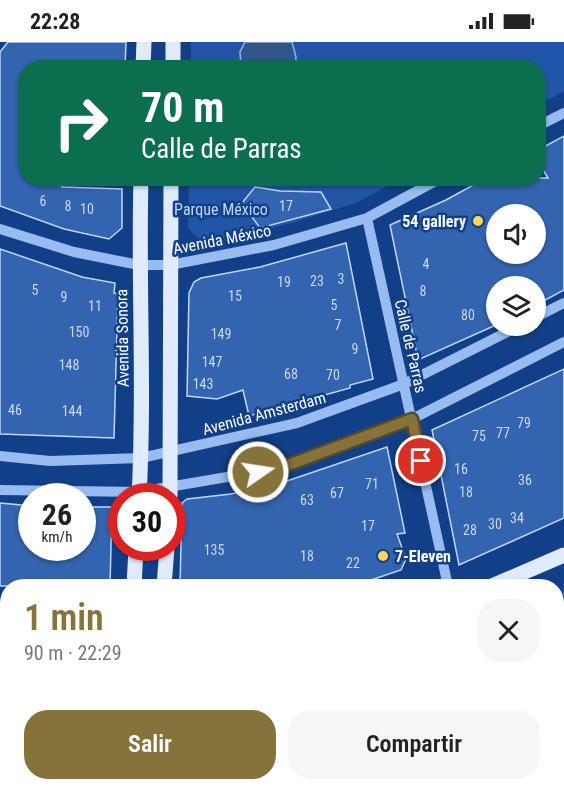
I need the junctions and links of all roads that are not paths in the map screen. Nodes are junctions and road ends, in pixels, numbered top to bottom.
1 (144, 42) edge
2 (173, 42) edge
3 (143, 60) edge
4 (172, 60) edge
5 (564, 113) edge
6 (546, 122) edge
7 (141, 186) edge
8 (171, 186) edge
9 (426, 186) edge
10 (367, 218) junction
11 (0, 229) edge
12 (139, 265) junction
13 (170, 265) junction
14 (564, 303) edge
15 (546, 312) edge
16 (499, 336) edge
17 (564, 342) edge
18 (404, 384) junction
19 (412, 419) junction
20 (171, 452) junction
21 (0, 456) edge
22 (141, 458) junction
23 (140, 483) edge
24 (170, 483) edge
25 (186, 489) edge
26 (0, 490) edge
27 (108, 493) edge
28 (564, 555) edge
29 (135, 561) edge
30 (166, 561) edge
31 (134, 579) edge
32 (165, 579) edge
33 (446, 579) edge
34 (508, 579) edge

1 - 3 main road
2 - 4 main road
5 - 6 street
7 - 12 main road, Avenida Sonora
8 - 13 main road
9 - 10 street, Avenida México
10 - 13 street, Avenida México
10 - 18 street, Calle de Parras
11 - 12 street, Avenida México
12 - 13 street, Avenida México
12 - 22 main road, Avenida Sonora
13 - 20 main road
14 - 15 street
16 - 18 street, Avenida Amsterdam
17 - 19 street
18 - 19 street, Calle de Parras
18 - 20 street, Avenida Amsterdam
19 - 25 street
19 - 33 street, Calle de Parras
20 - 22 street, Avenida Amsterdam
20 - 24 main road
21 - 22 street, Avenida Amsterdam
22 - 23 main road, Avenida Sonora
26 - 27 street
28 - 34 main road
29 - 31 main road
30 - 32 main road

